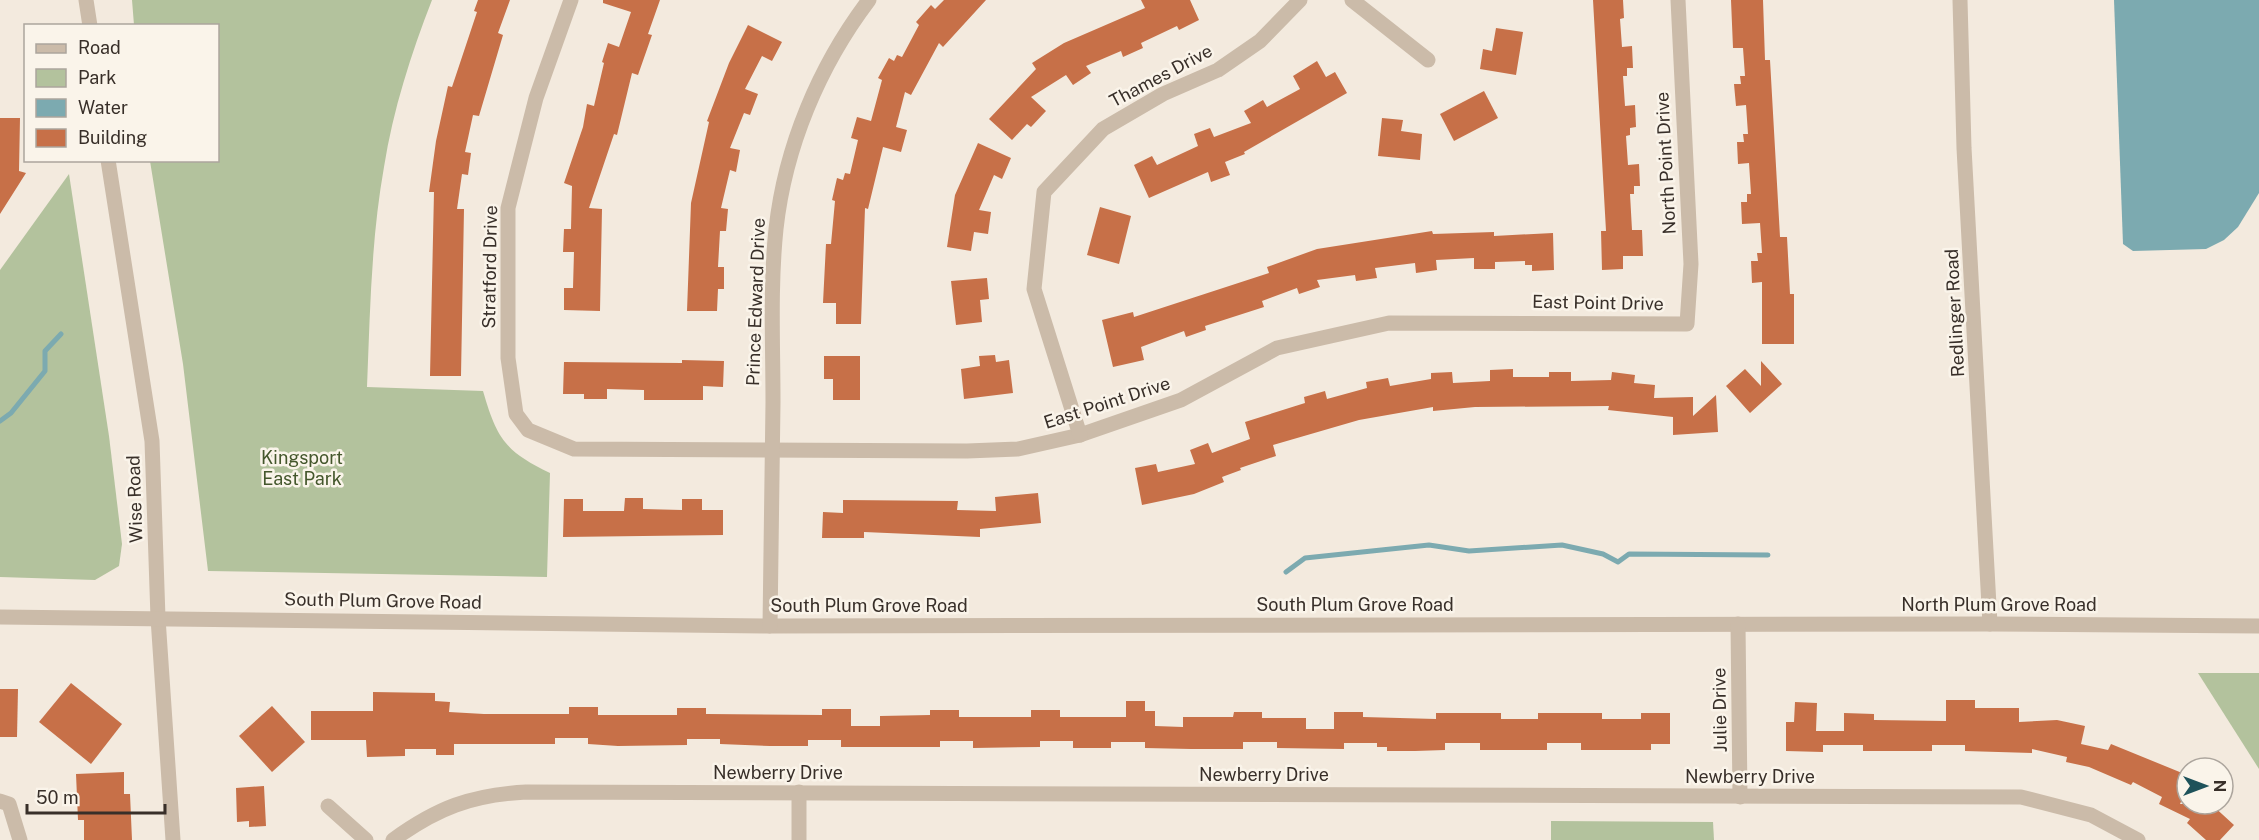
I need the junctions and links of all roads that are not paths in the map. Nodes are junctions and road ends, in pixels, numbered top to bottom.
1 (86, 0) edge
2 (571, 0) edge
3 (869, 0) edge
4 (1300, 0) edge
5 (1352, 0) edge
6 (1678, 0) edge
7 (1960, 0) edge
8 (90, 24) edge
9 (1428, 60) dead end
10 (108, 162) edge
11 (1687, 324) joint
12 (528, 430) joint
13 (1080, 435) junction
14 (772, 450) junction
15 (0, 617) edge
16 (158, 618) junction
17 (1738, 624) junction
18 (1990, 624) junction
19 (770, 626) junction
20 (2259, 626) edge
21 (799, 792) junction
22 (1740, 797) junction
23 (0, 801) edge
24 (328, 806) dead end
25 (20, 840) edge
26 (173, 840) edge
27 (366, 840) edge
28 (393, 840) edge
29 (799, 840) edge
30 (2138, 840) edge

1 - 8 street
2 - 12 street, Stratford Drive
3 - 14 street, Prince Edward Drive
4 - 13 street, Thames Drive
5 - 9 street
6 - 11 street, North Point Drive
7 - 18 street, Redlinger Road
10 - 16 street, Wise Road
11 - 13 street, East Point Drive
12 - 14 street, East Point Drive
13 - 14 street, East Point Drive
14 - 19 street, Prince Edward Drive
15 - 16 street, South Plum Grove Road
16 - 19 street, South Plum Grove Road
16 - 26 street, Wise Road
17 - 18 street, North Plum Grove Road
17 - 19 street, South Plum Grove Road
17 - 22 street, Julie Drive
18 - 20 street, North Plum Grove Road
21 - 22 street, Newberry Drive
21 - 28 street, Newberry Drive
21 - 29 street
22 - 30 street, Newberry Drive
23 - 25 street
24 - 27 street

